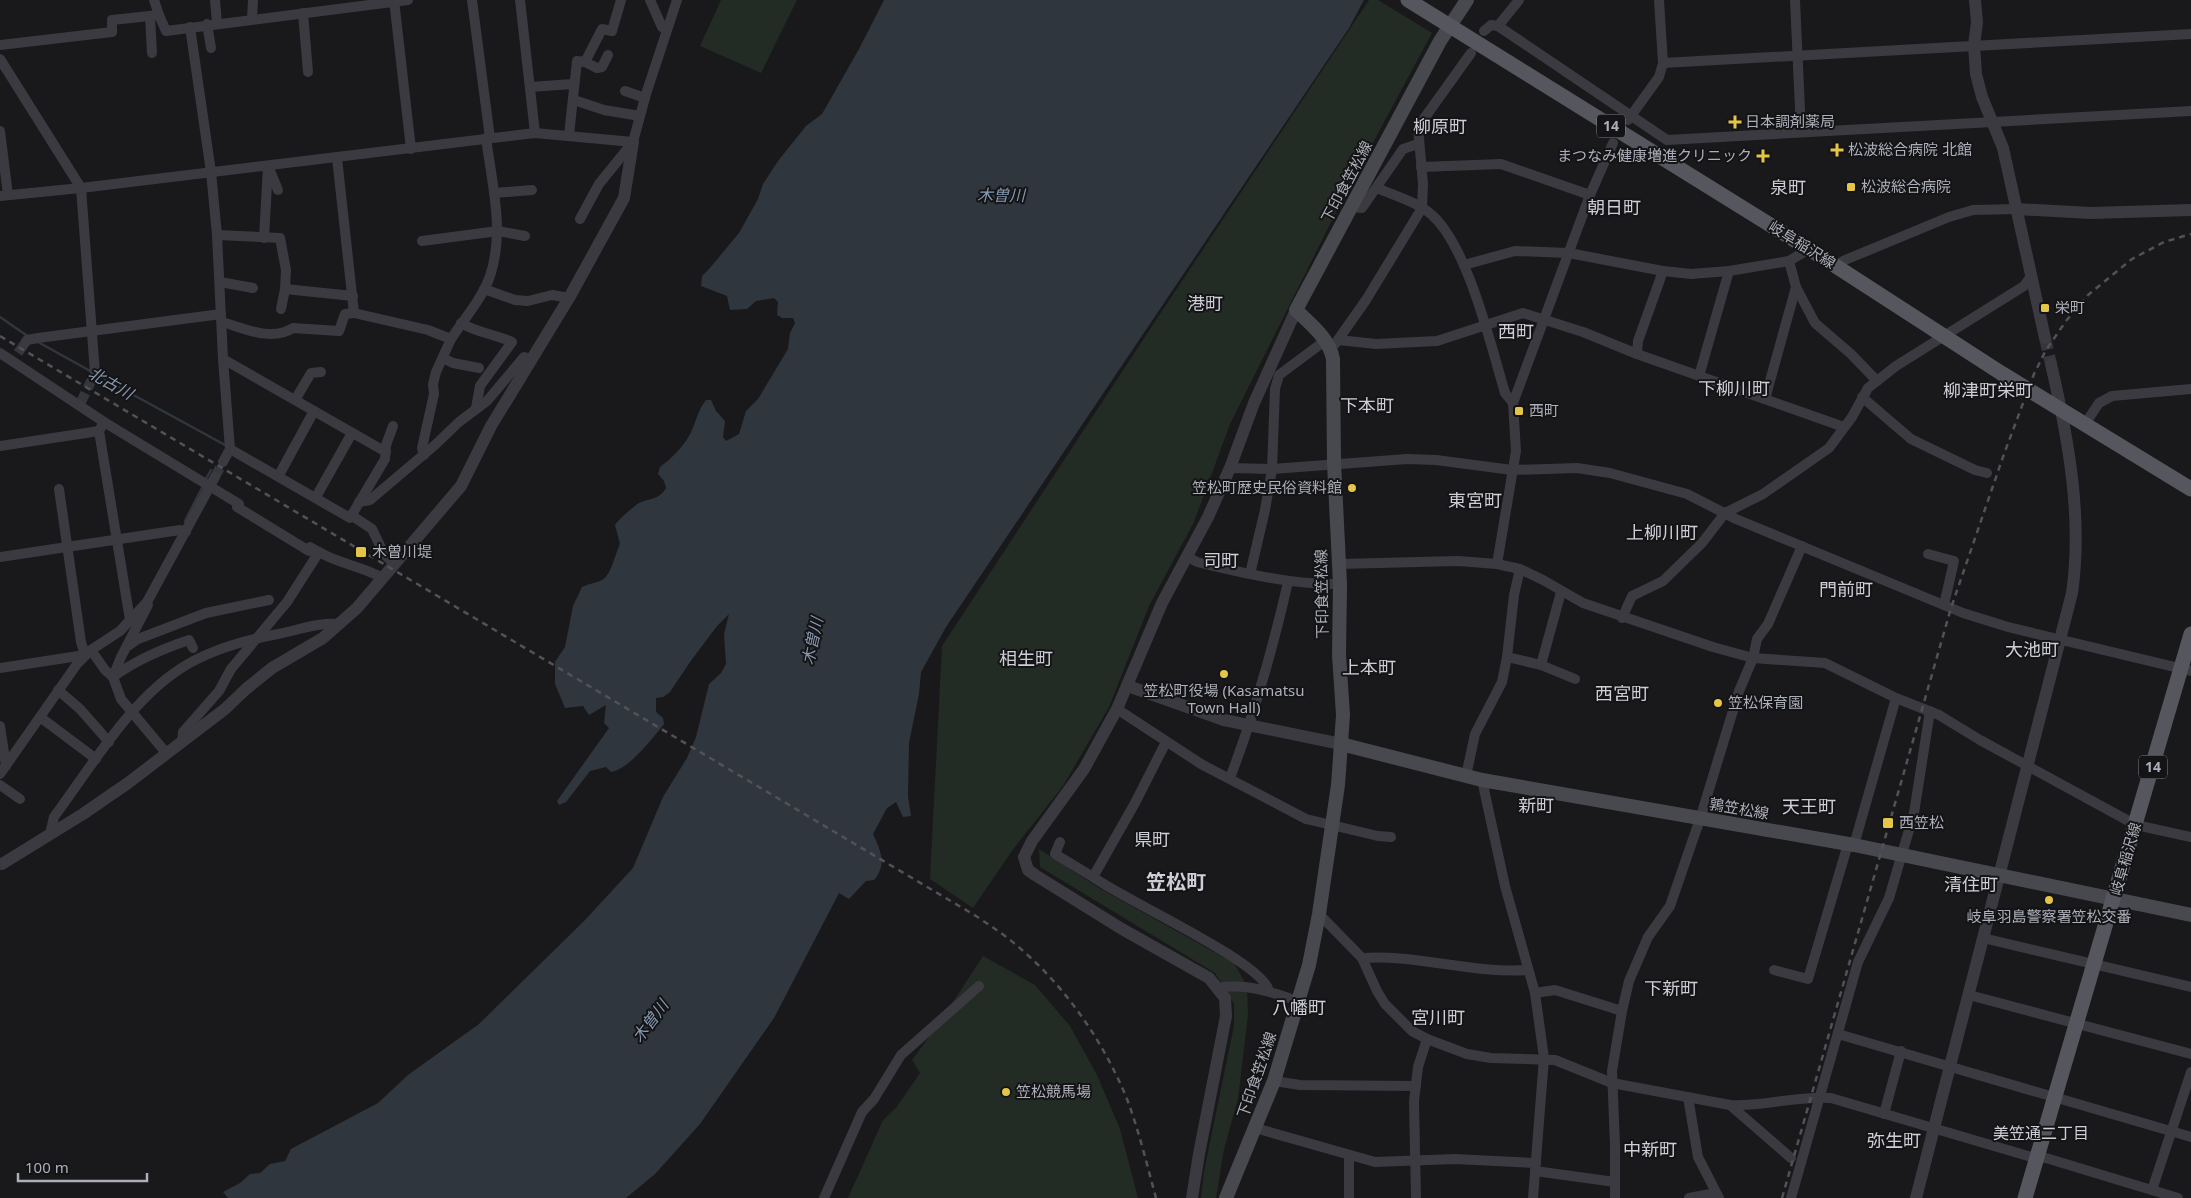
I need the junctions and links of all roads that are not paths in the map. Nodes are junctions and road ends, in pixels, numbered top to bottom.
1 (154, 0) edge
2 (215, 0) edge
3 (254, 0) edge
4 (408, 0) edge
5 (472, 0) edge
6 (520, 0) edge
7 (621, 0) edge
8 (650, 0) edge
9 (677, 0) edge
10 (1467, 0) edge
11 (1519, 0) edge
12 (1659, 0) edge
13 (1795, 0) edge
14 (1975, 0) edge
15 (394, 1) edge
16 (1410, 1) edge
17 (303, 13) junction
18 (154, 16) junction
19 (252, 19) junction
20 (212, 24) junction
21 (1450, 25) junction
22 (1498, 26) junction
23 (190, 27) junction
24 (667, 29) junction
25 (1484, 31) dead end
26 (2191, 34) edge
27 (0, 45) edge
28 (1974, 45) junction
29 (211, 48) dead end
30 (152, 53) dead end
31 (1471, 53) dead end
32 (608, 55) dead end
33 (1798, 56) junction
34 (0, 59) edge
35 (585, 62) junction
36 (1663, 63) junction
37 (308, 72) dead end
38 (573, 84) junction
39 (530, 87) junction
40 (625, 91) dead end
41 (645, 98) junction
42 (574, 100) junction
43 (2191, 111) edge
44 (640, 116) junction
45 (1630, 117) junction
46 (1993, 121) junction
47 (0, 131) edge
48 (1801, 131) junction
49 (535, 133) junction
50 (569, 136) junction
51 (488, 138) junction
52 (633, 142) junction
53 (1613, 143) dead end
54 (1, 144) edge
55 (1418, 144) junction
56 (411, 149) junction
57 (337, 158) junction
58 (268, 166) junction
59 (1421, 167) junction
60 (212, 172) junction
61 (81, 188) junction
62 (1377, 188) junction
63 (278, 190) dead end
64 (532, 190) dead end
65 (494, 193) junction
66 (4, 195) edge
67 (1590, 195) junction
68 (1352, 207) junction
69 (1422, 208) junction
70 (2016, 209) junction
71 (2191, 210) edge
72 (580, 219) dead end
73 (498, 231) junction
74 (217, 236) junction
75 (525, 236) dead end
76 (264, 238) junction
77 (422, 240) dead end
78 (1809, 249) junction
79 (1569, 253) junction
80 (1789, 261) junction
81 (1464, 266) junction
82 (1836, 266) junction
83 (1663, 271) junction
84 (1730, 271) junction
85 (2031, 276) junction
86 (220, 282) junction
87 (1796, 287) junction
88 (253, 288) dead end
89 (484, 289) junction
90 (285, 290) junction
91 (353, 296) junction
92 (569, 298) junction
93 (281, 309) dead end
94 (1296, 310) junction
95 (354, 313) junction
96 (222, 318) junction
97 (1544, 318) junction
98 (461, 323) junction
99 (1485, 327) junction
100 (93, 332) junction
101 (1944, 335) junction
102 (2045, 338) tunnel mouth
103 (452, 339) junction
104 (26, 342) tunnel mouth
105 (1332, 343) junction
106 (0, 353) edge
107 (1637, 354) junction
108 (443, 358) junction
109 (223, 359) junction
110 (531, 359) junction
111 (2051, 364) tunnel mouth
112 (479, 368) dead end
113 (321, 372) dead end
114 (96, 373) tunnel mouth
115 (1699, 376) junction
116 (1877, 381) junction
117 (2191, 389) edge
118 (1862, 397) junction
119 (1765, 399) junction
120 (295, 400) junction
121 (1513, 403) junction
122 (476, 408) junction
123 (2059, 408) junction
124 (314, 411) junction
125 (2085, 424) junction
126 (102, 426) junction
127 (393, 426) dead end
128 (1844, 427) junction
129 (352, 433) junction
130 (0, 446) edge
131 (230, 449) junction
132 (386, 452) junction
133 (424, 455) junction
134 (223, 462) tunnel mouth
135 (1334, 463) junction
136 (1230, 468) junction
137 (1272, 469) junction
138 (1512, 470) junction
139 (1987, 473) dead end
140 (279, 475) junction
141 (215, 477) tunnel mouth
142 (210, 487) junction
143 (59, 489) dead end
144 (2191, 489) edge
145 (316, 497) junction
146 (359, 502) junction
147 (1725, 513) junction
148 (351, 515) junction
149 (186, 532) junction
150 (117, 540) junction
151 (1802, 546) junction
152 (66, 548) junction
153 (319, 552) junction
154 (1928, 554) dead end
155 (1188, 556) junction
156 (0, 557) edge
157 (394, 564) junction
158 (1338, 564) junction
159 (1497, 564) junction
160 (1520, 569) junction
161 (1250, 574) junction
162 (383, 578) junction
163 (1288, 582) junction
164 (1340, 584) junction
165 (157, 586) junction
166 (1561, 592) junction
167 (269, 600) dead end
168 (1944, 605) junction
169 (1622, 618) junction
170 (130, 620) junction
171 (340, 624) junction
172 (2191, 634) edge
173 (257, 638) junction
174 (2060, 639) junction
175 (128, 646) junction
176 (193, 648) dead end
177 (88, 652) junction
178 (1507, 656) junction
179 (1753, 658) junction
180 (1541, 666) junction
181 (0, 668) edge
182 (2186, 670) edge
183 (113, 677) junction
184 (1575, 678) dead end
185 (1128, 686) junction
186 (58, 690) junction
187 (1896, 698) junction
188 (1117, 709) junction
189 (1930, 711) junction
190 (133, 712) junction
191 (40, 717) junction
192 (0, 726) edge
193 (1247, 726) junction
194 (109, 742) junction
195 (1166, 742) junction
196 (182, 743) junction
197 (1342, 744) junction
198 (168, 754) junction
199 (96, 759) junction
200 (2026, 765) junction
201 (3, 770) edge
202 (1466, 776) junction
203 (1230, 778) junction
204 (1482, 780) junction
205 (0, 785) edge
206 (20, 799) dead end
207 (1700, 819) junction
208 (2136, 825) junction
209 (1331, 826) junction
210 (50, 834) junction
211 (2191, 836) edge
212 (1391, 837) dead end
213 (1060, 842) dead end
214 (1851, 845) junction
215 (1901, 856) junction
216 (1, 865) edge
217 (1998, 875) junction
218 (1093, 878) junction
219 (2114, 899) junction
220 (1320, 914) junction
221 (2191, 914) edge
222 (1983, 938) junction
223 (1362, 958) junction
224 (2095, 964) junction
225 (1528, 970) junction
226 (1774, 970) dead end
227 (978, 986) dead end
228 (2191, 987) edge
229 (1218, 988) junction
230 (1269, 991) junction
231 (1535, 993) junction
232 (1969, 995) junction
233 (1298, 1001) junction
234 (1622, 1011) junction
235 (2077, 1025) junction
236 (1838, 1034) junction
237 (1426, 1039) junction
238 (1901, 1051) junction
239 (2191, 1054) edge
240 (1544, 1058) junction
241 (1950, 1066) junction
242 (2191, 1072) edge
243 (1274, 1081) junction
244 (1612, 1083) junction
245 (1416, 1086) junction
246 (1688, 1097) junction
247 (1820, 1097) junction
248 (2055, 1098) junction
249 (1730, 1105) junction
250 (1884, 1114) junction
251 (1255, 1128) junction
252 (1934, 1128) junction
253 (2171, 1131) junction
254 (2191, 1137) edge
255 (1349, 1155) junction
256 (2038, 1157) junction
257 (1791, 1158) dead end
258 (1414, 1160) junction
259 (1536, 1167) junction
260 (1615, 1182) junction
261 (2152, 1190) junction
262 (1718, 1195) edge
263 (824, 1198) edge
264 (1192, 1198) edge
265 (1226, 1198) edge
266 (1348, 1198) edge
267 (1416, 1198) edge
268 (1532, 1198) edge
269 (1615, 1198) edge
270 (1689, 1198) edge
271 (1791, 1198) edge
272 (1916, 1198) edge
273 (2026, 1198) edge
274 (2178, 1198) edge

1 - 18 street
2 - 20 street
3 - 19 street
4 - 15 street
5 - 51 street
6 - 39 street
7 - 35 street
8 - 24 street
9 - 24 street
10 - 21 main road, 下印食笠松線
11 - 22 street
12 - 36 street
13 - 33 street
14 - 28 street
15 - 17 street
15 - 56 street
16 - 21 main road, 岐阜稲沢線 / 14
17 - 19 street
17 - 37 street
18 - 23 street
18 - 27 street
18 - 30 street
19 - 20 street
20 - 23 street
20 - 29 street
21 - 68 main road, 下印食笠松線
21 - 78 main road, 岐阜稲沢線 / 14
22 - 25 street
22 - 45 street
23 - 60 street
24 - 41 street
26 - 28 street
28 - 33 street
28 - 46 street
31 - 55 street
32 - 35 street
33 - 36 street
33 - 48 street
34 - 61 street
35 - 38 street
36 - 45 street
38 - 39 street
38 - 42 street
39 - 49 street
40 - 41 street
41 - 44 street
42 - 44 street
42 - 50 street
43 - 46 street
44 - 52 street
45 - 48 street
46 - 48 street
46 - 70 street
47 - 54 street
49 - 50 street
49 - 51 street
50 - 52 street
51 - 56 street
51 - 65 street
52 - 72 street
52 - 92 street
53 - 67 street
54 - 66 street
55 - 59 street
55 - 62 street
56 - 57 street
57 - 58 street
57 - 91 street
58 - 60 street
58 - 63 street
58 - 76 street
59 - 67 street
59 - 69 street
60 - 61 street
60 - 74 street
61 - 66 street
61 - 100 street
62 - 68 street
62 - 69 street
64 - 65 street
65 - 73 street
67 - 79 street
68 - 94 main road, 下印食笠松線
69 - 81 street
69 - 105 street
70 - 71 street
70 - 82 street
70 - 85 street
73 - 75 street
73 - 77 street
73 - 89 street
74 - 76 street
74 - 86 street
76 - 90 street
78 - 80 street
78 - 82 main road, 岐阜稲沢線 / 14
79 - 81 street
79 - 83 street
79 - 97 street
80 - 84 street
80 - 87 street
81 - 99 street
82 - 101 main road, 岐阜稲沢線 / 14
83 - 84 street
83 - 107 street
84 - 115 street
85 - 101 street
85 - 102 street
86 - 88 street
86 - 96 street
87 - 116 street
87 - 119 street
89 - 92 street
89 - 98 street
90 - 91 street
90 - 93 street
91 - 95 street
92 - 110 street
94 - 105 main road
94 - 136 street
95 - 96 street
95 - 103 street
96 - 100 street
96 - 109 street
97 - 99 street
97 - 107 street
97 - 121 street
98 - 103 street
98 - 122 street
99 - 105 street
99 - 121 street
100 - 104 street
100 - 114 street
101 - 116 street
101 - 123 main road, 岐阜稲沢線 / 14
103 - 108 street
105 - 135 main road, 下印食笠松線
105 - 137 street
106 - 126 street
107 - 115 street
108 - 112 street
108 - 133 street
109 - 120 street
109 - 131 street
110 - 122 street
110 - 157 street
111 - 123 street
113 - 120 street
115 - 119 street
116 - 118 street
117 - 125 street
118 - 128 street
118 - 139 street
119 - 128 street
120 - 124 street
121 - 138 street
122 - 133 street
123 - 125 main road, 岐阜稲沢線 / 14
123 - 174 street
124 - 129 street
124 - 140 street
125 - 144 main road, 岐阜稲沢線 / 14
126 - 130 street
126 - 142 street
126 - 150 street
127 - 132 street
128 - 147 street
129 - 132 street
129 - 145 street
131 - 134 street
131 - 140 street
132 - 146 street
133 - 146 street
135 - 137 street
135 - 138 street
135 - 158 main road, 下印食笠松線
136 - 137 street
136 - 155 street
137 - 161 street
138 - 147 street
138 - 159 street
140 - 145 street
141 - 142 street
142 - 149 street
142 - 153 street
143 - 152 street
145 - 148 street
146 - 148 street
147 - 151 street
147 - 169 street
148 - 157 street
149 - 150 street
149 - 165 street
150 - 152 street
150 - 170 street
151 - 168 street
151 - 179 street
152 - 156 street
152 - 177 street
153 - 162 street
153 - 173 street
154 - 168 street
155 - 161 street
155 - 185 street
157 - 162 street
158 - 159 street
158 - 164 main road, 下印食笠松線
159 - 160 street
160 - 166 street
160 - 178 street
161 - 163 street
162 - 171 street
163 - 164 street
163 - 193 street
164 - 197 main road, 下印食笠松線
165 - 170 street
165 - 175 street
166 - 169 street
166 - 180 street
167 - 175 street
168 - 174 street
169 - 179 street
170 - 177 street
171 - 173 street
171 - 196 street
172 - 182 main road, 岐阜稲沢線 / 14
173 - 190 street
173 - 196 street
174 - 182 street
174 - 200 street
175 - 183 street
176 - 183 street
177 - 181 street
177 - 183 street
177 - 186 street
178 - 180 street
178 - 202 street
179 - 187 street
179 - 207 street
180 - 184 street
182 - 208 main road, 岐阜稲沢線 / 14
183 - 190 street
185 - 188 street
185 - 193 street
186 - 191 street
186 - 194 street
187 - 189 street
187 - 214 street
188 - 195 street
188 - 229 street
189 - 200 street
189 - 215 street
190 - 194 street
190 - 198 street
191 - 199 street
191 - 201 street
192 - 201 street
193 - 197 street
193 - 203 street
194 - 199 street
195 - 203 street
195 - 218 street
196 - 198 street
197 - 202 main road, 鶉笠松線
197 - 209 main road, 下印食笠松線
198 - 210 street
199 - 210 street
200 - 208 street
200 - 217 street
202 - 204 main road, 鶉笠松線
203 - 209 street
204 - 207 main road, 鶉笠松線
204 - 225 street
205 - 206 street
207 - 214 main road, 鶉笠松線
207 - 234 street
208 - 211 street
208 - 219 main road, 岐阜稲沢線 / 14
209 - 212 street
209 - 220 main road, 下印食笠松線
210 - 216 street
213 - 218 street
214 - 215 main road, 鶉笠松線
214 - 226 street
215 - 217 main road, 鶉笠松線
215 - 236 street
217 - 219 main road, 鶉笠松線
217 - 222 street
218 - 230 street
219 - 221 main road, 鶉笠松線
219 - 224 main road, 岐阜稲沢線 / 14
220 - 223 street
220 - 233 main road, 下印食笠松線
222 - 224 street
222 - 232 street
223 - 225 street
223 - 237 street
224 - 228 street
224 - 235 main road, 岐阜稲沢線 / 14
225 - 231 street
227 - 263 street
229 - 230 street
229 - 264 street
230 - 233 street
231 - 234 street
231 - 240 street
232 - 235 street
232 - 241 street
233 - 243 main road, 下印食笠松線
234 - 244 street
235 - 239 street
235 - 248 main road, 岐阜稲沢線 / 14
236 - 238 street
236 - 247 street
237 - 240 street
237 - 245 street
238 - 241 street
238 - 250 street
240 - 244 street
240 - 259 street
241 - 248 street
241 - 252 street
242 - 253 street
243 - 245 street
243 - 251 main road, 下印食笠松線
244 - 246 street
244 - 260 street
245 - 258 street
246 - 249 street
246 - 262 street
247 - 249 street
247 - 250 street
247 - 271 street
248 - 253 street
248 - 256 main road, 岐阜稲沢線 / 14
249 - 257 street
250 - 252 street
251 - 255 street
251 - 265 main road, 下印食笠松線
252 - 256 street
252 - 272 street
253 - 254 street
253 - 261 street
255 - 258 street
255 - 266 street
256 - 261 street
256 - 273 main road, 岐阜稲沢線 / 14
258 - 259 street
258 - 267 street
259 - 260 street
259 - 268 street
260 - 269 street
261 - 274 street
262 - 270 street

